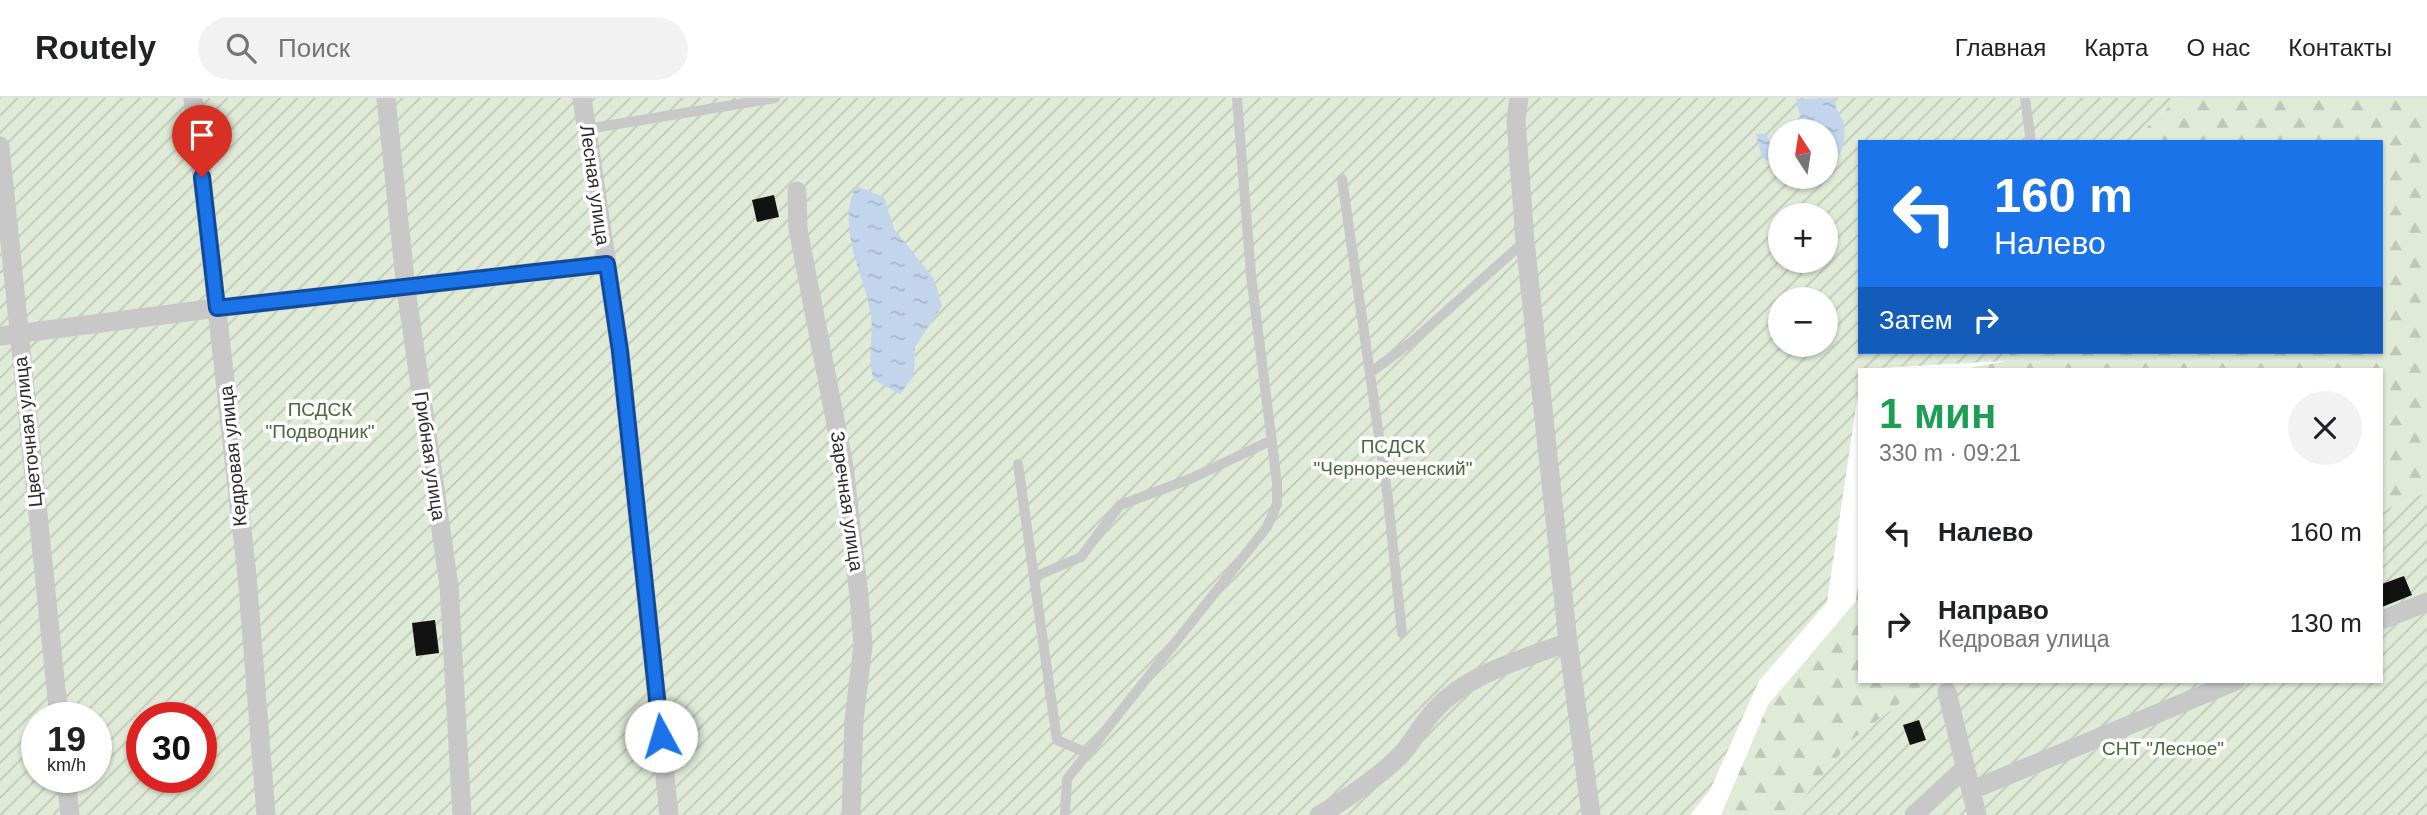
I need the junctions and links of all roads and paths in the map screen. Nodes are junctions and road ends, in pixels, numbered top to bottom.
1 (193, 98) edge
2 (386, 98) edge
3 (582, 98) edge
4 (775, 98) edge
5 (1237, 98) edge
6 (1519, 98) edge
7 (2025, 98) edge
8 (587, 129) junction
9 (2031, 140) edge
10 (0, 146) edge
11 (1342, 179) dead end
12 (797, 191) dead end
13 (1525, 241) junction
14 (607, 264) junction
15 (406, 289) junction
16 (217, 308) junction
17 (9, 335) edge
18 (1370, 373) junction
19 (1272, 440) junction
20 (1018, 464) dead end
21 (1034, 577) junction
22 (2427, 602) edge
23 (2383, 620) edge
24 (1402, 633) dead end
25 (1568, 642) junction
26 (2231, 683) edge
27 (1947, 692) dead end
28 (57, 702) edge
29 (1087, 753) junction
30 (1966, 767) junction
31 (1972, 790) junction
32 (68, 793) edge
33 (70, 815) edge
34 (266, 815) edge
35 (462, 815) edge
36 (670, 815) edge
37 (851, 815) edge
38 (1065, 815) edge
39 (1319, 815) edge
40 (1591, 815) edge
41 (1914, 815) edge
42 (1977, 815) edge

1 - 16 street, Кедровая улица
2 - 15 street, Грибная улица
3 - 8 street, Лесная улица
4 - 8 lane
5 - 19 lane
6 - 13 street
7 - 9 lane
8 - 14 street, Лесная улица
10 - 17 street, Цветочная улица
11 - 18 lane
12 - 37 street, Заречная улица
13 - 18 lane
13 - 25 street
14 - 15 street
14 - 36 street, Лесная улица
15 - 16 street
15 - 35 street, Грибная улица
16 - 17 street
16 - 34 street, Кедровая улица
17 - 28 street, Цветочная улица
18 - 24 lane
19 - 21 lane
19 - 29 lane
20 - 21 lane
21 - 29 lane
22 - 23 street
25 - 39 street
25 - 40 street
26 - 31 street
27 - 30 street
29 - 38 lane
30 - 31 street
30 - 41 street
31 - 42 street
32 - 33 street

